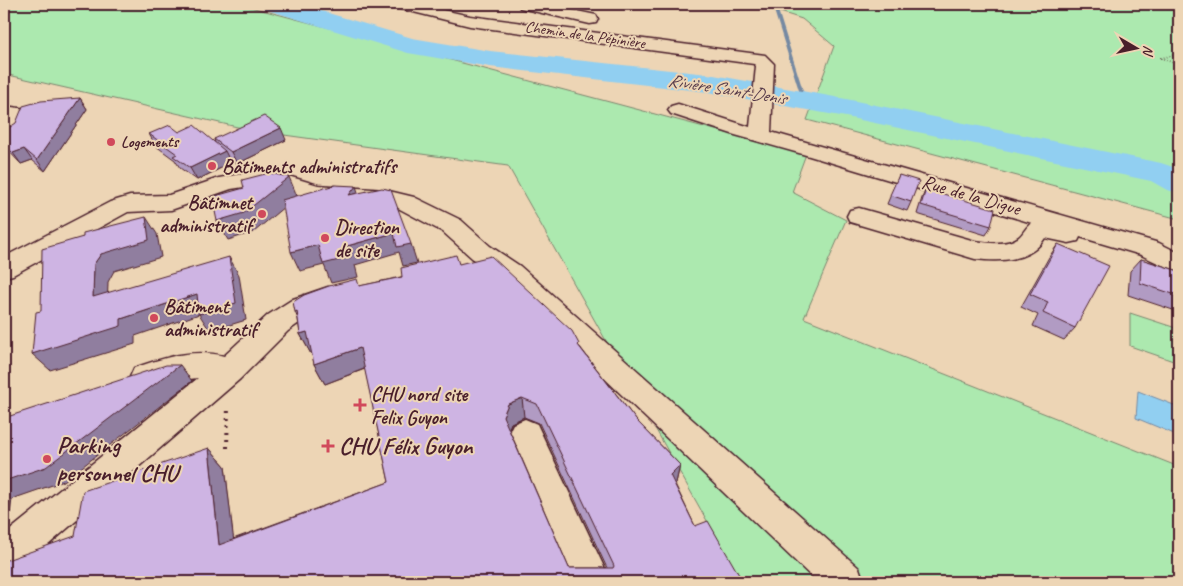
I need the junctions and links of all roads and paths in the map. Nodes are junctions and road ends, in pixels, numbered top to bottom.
1 (399, 4) edge
2 (1144, 4) edge
3 (526, 5) edge
4 (1179, 11) edge
5 (656, 45) junction
6 (1179, 54) edge
7 (1179, 65) edge
8 (678, 110) dead end
9 (4, 112) edge
10 (760, 134) junction
11 (4, 136) edge
12 (858, 216) dead end
13 (490, 257) junction
14 (1179, 264) edge
15 (452, 266) edge
16 (4, 268) edge
17 (359, 288) edge
18 (229, 370) junction
19 (123, 384) edge
20 (526, 434) dead end
21 (226, 448) dead end
22 (4, 559) edge
23 (592, 582) edge
24 (845, 582) edge

1 - 5 street, Chemin de la Pépinière
2 - 4 path
3 - 5 street
5 - 10 street, Chemin de la Pépinière
6 - 7 path
8 - 10 street, Rue de la Digue
9 - 11 street
10 - 14 street, Rue de la Digue
12 - 14 street
13 - 15 street
13 - 16 street
13 - 24 street
17 - 18 street
18 - 19 street
18 - 21 path
18 - 22 street
20 - 23 street

